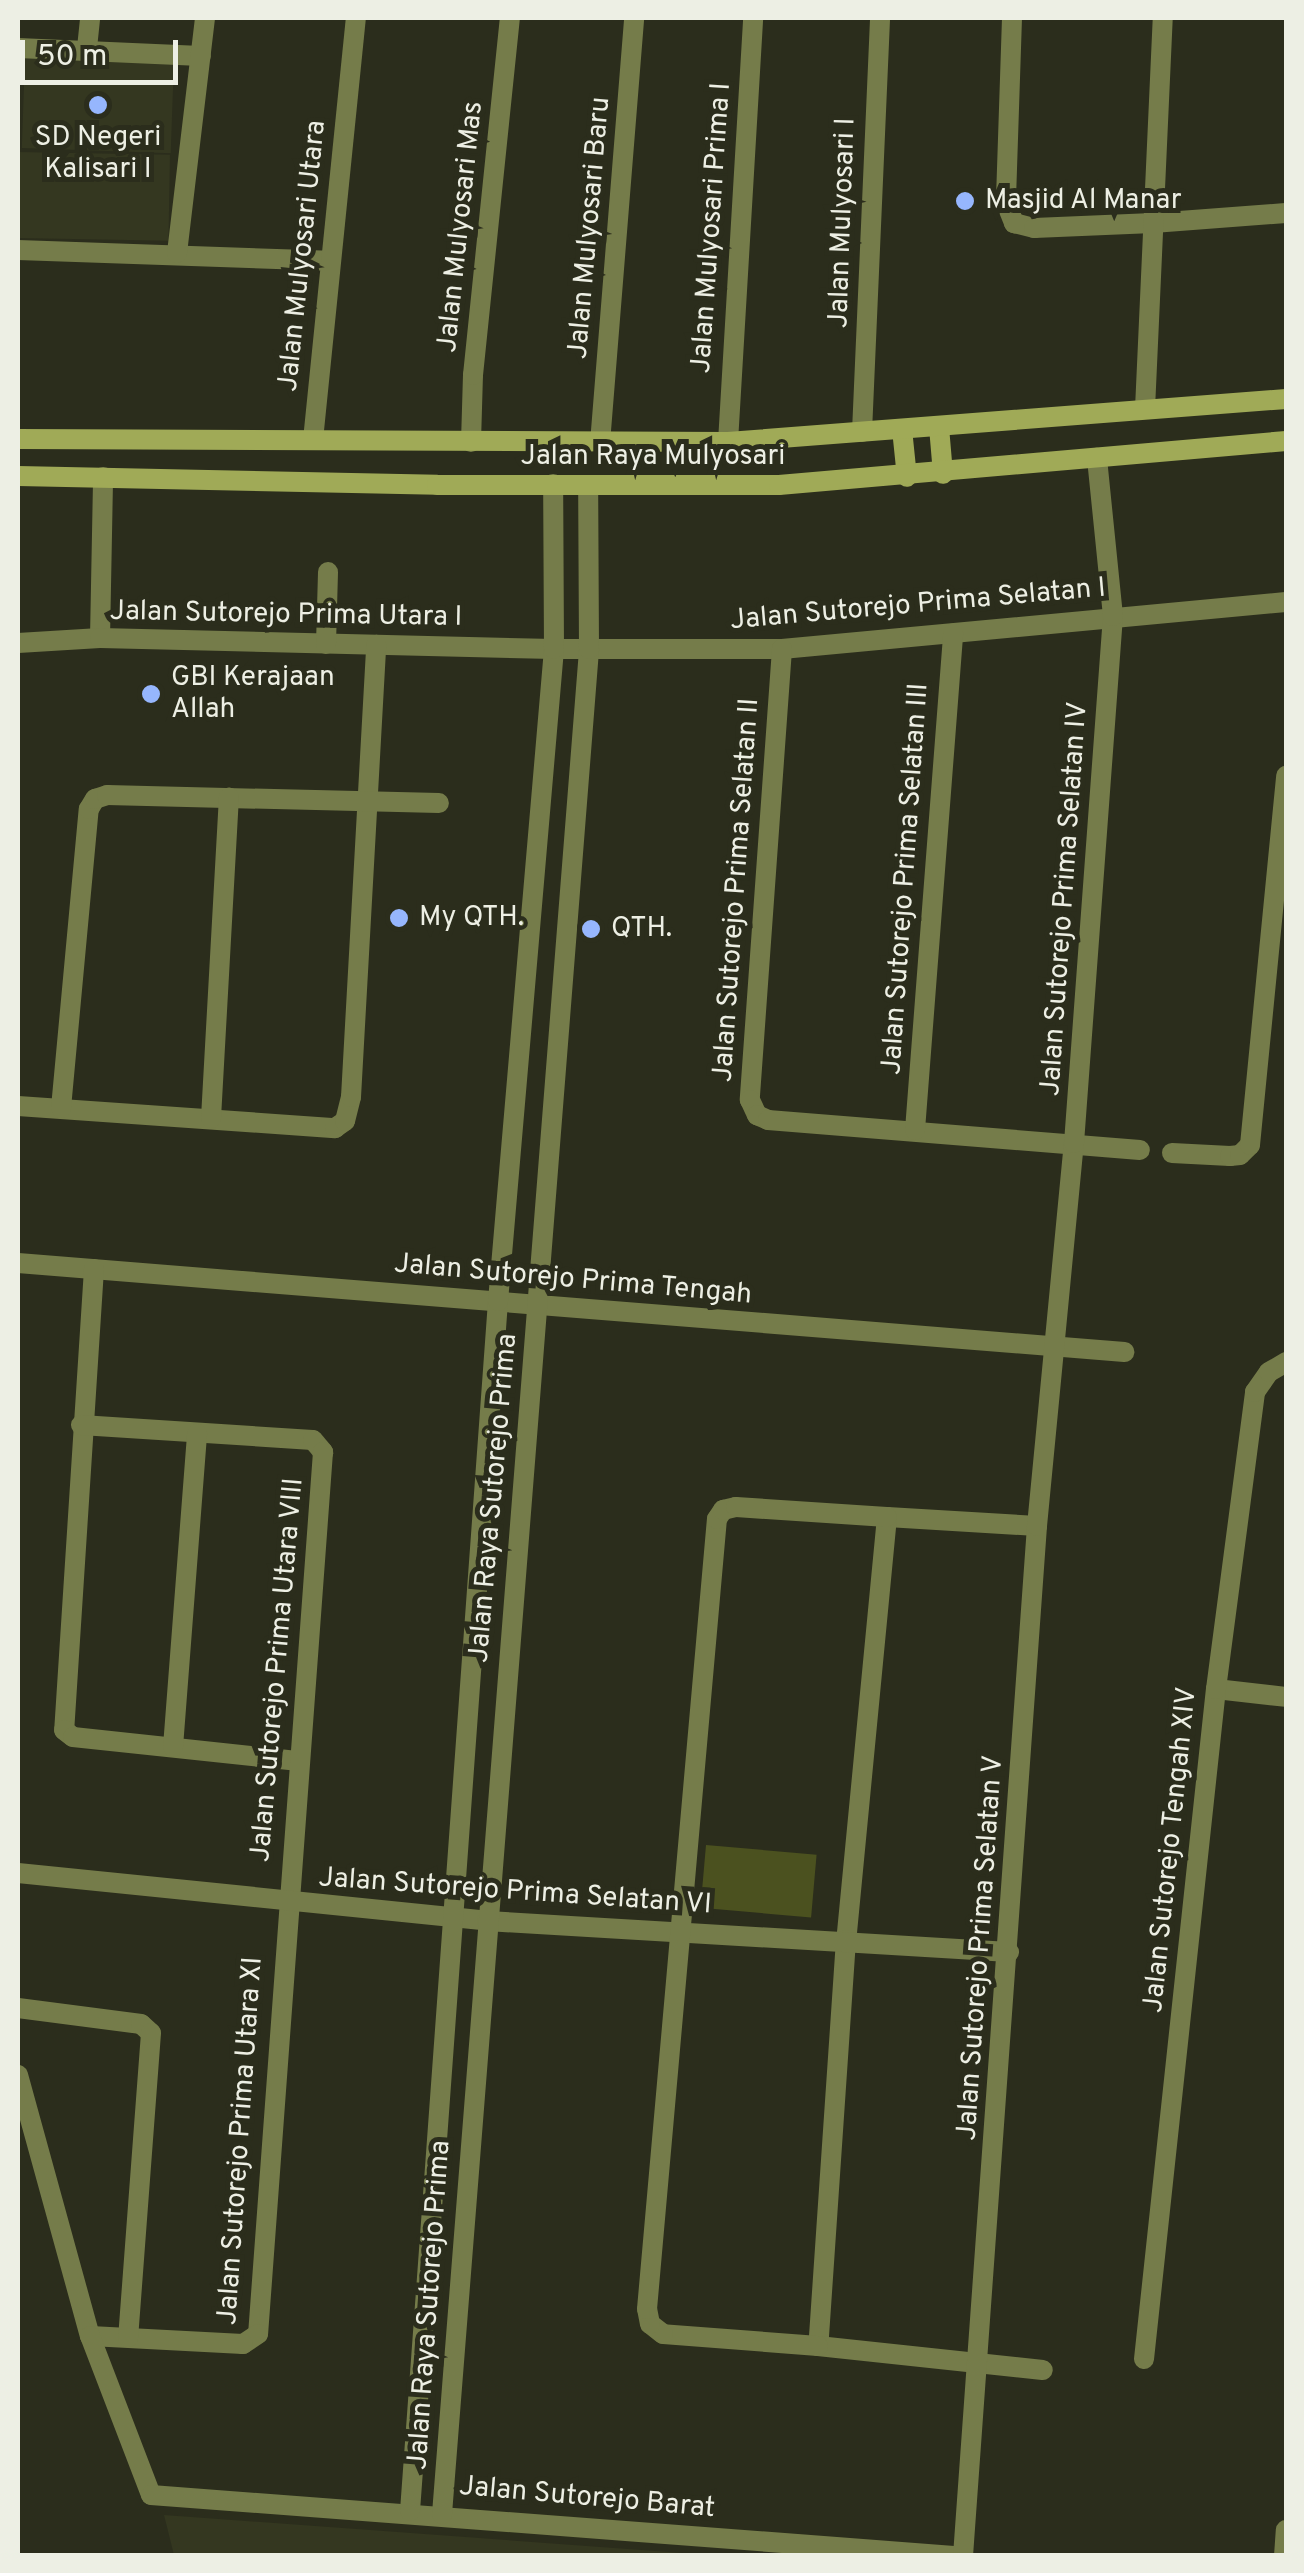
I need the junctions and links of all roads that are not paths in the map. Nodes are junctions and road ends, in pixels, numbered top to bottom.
1 (90, 18) edge
2 (205, 18) edge
3 (356, 18) edge
4 (510, 18) edge
5 (634, 18) edge
6 (754, 18) edge
7 (880, 18) edge
8 (1012, 18) edge
9 (1163, 18) edge
10 (18, 48) edge
11 (87, 48) junction
12 (201, 56) junction
13 (1286, 212) edge
14 (1153, 224) junction
15 (18, 250) edge
16 (177, 254) junction
17 (329, 261) junction
18 (1286, 399) edge
19 (1145, 409) junction
20 (938, 427) junction
21 (902, 429) junction
22 (862, 432) junction
23 (18, 439) edge
24 (313, 440) junction
25 (1286, 441) edge
26 (471, 442) junction
27 (728, 442) junction
28 (600, 443) junction
29 (1097, 458) junction
30 (943, 474) junction
31 (18, 476) edge
32 (103, 476) junction
33 (907, 476) junction
34 (553, 484) junction
35 (588, 486) junction
36 (328, 572) dead end
37 (1286, 602) edge
38 (1113, 616) junction
39 (953, 633) junction
40 (100, 638) junction
41 (18, 643) edge
42 (326, 644) junction
43 (376, 645) junction
44 (554, 649) junction
45 (589, 649) junction
46 (782, 649) junction
47 (1286, 776) edge
48 (230, 798) junction
49 (369, 800) junction
50 (440, 803) dead end
51 (18, 1106) edge
52 (61, 1108) junction
53 (210, 1118) junction
54 (915, 1130) junction
55 (1074, 1143) junction
56 (1140, 1150) dead end
57 (1172, 1153) dead end
58 (18, 1263) edge
59 (94, 1268) junction
60 (498, 1301) junction
61 (537, 1307) junction
62 (1053, 1344) junction
63 (1124, 1352) dead end
64 (1286, 1362) edge
65 (81, 1425) junction
66 (197, 1434) junction
67 (887, 1516) junction
68 (1037, 1526) junction
69 (1216, 1688) junction
70 (1286, 1697) edge
71 (174, 1747) junction
72 (297, 1761) junction
73 (18, 1874) edge
74 (287, 1902) junction
75 (453, 1917) junction
76 (487, 1921) junction
77 (680, 1934) junction
78 (846, 1940) junction
79 (1010, 1952) junction
80 (18, 2008) edge
81 (18, 2075) edge
82 (90, 2336) junction
83 (128, 2337) junction
84 (818, 2346) junction
85 (1144, 2359) dead end
86 (977, 2364) junction
87 (1043, 2370) dead end
88 (410, 2512) junction
89 (442, 2514) junction
90 (1286, 2530) edge
91 (954, 2556) edge
92 (963, 2556) edge
93 (1284, 2556) edge

1 - 11 street
2 - 12 street
3 - 17 street, Jalan Mulyosari Utara
4 - 26 street, Jalan Mulyosari Mas
5 - 28 street, Jalan Mulyosari Baru
6 - 27 street, Jalan Mulyosari Prima I
7 - 22 street, Jalan Mulyosari I
8 - 14 street
9 - 14 street
10 - 11 street
11 - 12 street
12 - 16 street
13 - 14 street
14 - 19 street
15 - 16 street
16 - 17 street
17 - 24 street, Jalan Mulyosari Utara
18 - 19 main road, Jalan Raya Mulyosari
19 - 20 main road, Jalan Raya Mulyosari
20 - 21 main road, Jalan Raya Mulyosari
20 - 30 main road
21 - 22 main road, Jalan Raya Mulyosari
21 - 33 main road
22 - 27 main road, Jalan Raya Mulyosari
23 - 24 main road, Jalan Raya Mulyosari
24 - 26 main road, Jalan Raya Mulyosari
25 - 29 main road, Jalan Raya Mulyosari
26 - 28 main road, Jalan Raya Mulyosari
27 - 28 main road, Jalan Raya Mulyosari
29 - 30 main road, Jalan Raya Mulyosari
29 - 38 street, Jalan Sutorejo Prima Selatan IV
30 - 33 main road, Jalan Raya Mulyosari
31 - 32 main road, Jalan Raya Mulyosari
32 - 34 main road, Jalan Raya Mulyosari
32 - 40 street
33 - 35 main road, Jalan Raya Mulyosari
34 - 35 main road, Jalan Raya Mulyosari
34 - 44 street, Jalan Raya Sutorejo Prima
35 - 45 street, Jalan Raya Sutorejo Prima
36 - 42 street
37 - 38 street, Jalan Sutorejo Prima Selatan I
38 - 39 street, Jalan Sutorejo Prima Selatan I
38 - 55 street, Jalan Sutorejo Prima Selatan IV
39 - 46 street, Jalan Sutorejo Prima Selatan I
39 - 54 street, Jalan Sutorejo Prima Selatan III
40 - 41 street, Jalan Sutorejo Prima Utara I
40 - 42 street, Jalan Sutorejo Prima Utara I
42 - 43 street, Jalan Sutorejo Prima Utara I
43 - 44 street, Jalan Sutorejo Prima Utara I
43 - 49 street
44 - 45 street, Jalan Sutorejo Prima Selatan I
44 - 60 street, Jalan Raya Sutorejo Prima
45 - 46 street, Jalan Sutorejo Prima Selatan I
45 - 61 street, Jalan Raya Sutorejo Prima
46 - 54 street, Jalan Sutorejo Prima Selatan II
47 - 57 street
48 - 49 street
48 - 52 street
48 - 53 street
49 - 50 street
49 - 53 street
51 - 52 street
52 - 53 street
54 - 55 street, Jalan Sutorejo Prima Selatan II
55 - 56 street, Jalan Sutorejo Prima Selatan II
55 - 62 street, Jalan Sutorejo Prima Selatan IV
58 - 59 street, Jalan Sutorejo Prima Tengah
59 - 60 street, Jalan Sutorejo Prima Tengah
59 - 65 street
60 - 61 street, Jalan Sutorejo Prima Tengah
60 - 75 street, Jalan Raya Sutorejo Prima
61 - 62 street, Jalan Sutorejo Prima Tengah
61 - 76 street, Jalan Raya Sutorejo Prima
62 - 63 street, Jalan Sutorejo Prima Tengah
62 - 68 street, Jalan Sutorejo Prima Selatan V
64 - 69 street, Jalan Sutorejo Tengah XIV
65 - 66 street, Jalan Sutorejo Prima Utara VIII
65 - 71 street
66 - 71 street
66 - 72 street, Jalan Sutorejo Prima Utara VIII
67 - 68 street
67 - 77 street
67 - 78 street
68 - 79 street, Jalan Sutorejo Prima Selatan V
69 - 70 street
69 - 85 street, Jalan Sutorejo Tengah XIV
71 - 72 street
72 - 74 street, Jalan Sutorejo Prima Utara VIII
73 - 74 street, Jalan Sutorejo Prima Selatan VI
74 - 75 street, Jalan Sutorejo Prima Selatan VI
74 - 83 street, Jalan Sutorejo Prima Utara XI
75 - 76 street, Jalan Sutorejo Prima Selatan VI
75 - 88 street, Jalan Raya Sutorejo Prima
76 - 77 street, Jalan Sutorejo Prima Selatan VI
76 - 89 street, Jalan Raya Sutorejo Prima
77 - 78 street, Jalan Sutorejo Prima Selatan VI
77 - 84 street
78 - 79 street, Jalan Sutorejo Prima Selatan VI
78 - 84 street
79 - 86 street, Jalan Sutorejo Prima Selatan V
80 - 83 street
81 - 82 street
82 - 83 street, Jalan Sutorejo Prima Utara XI
82 - 88 street, Jalan Sutorejo Barat
84 - 86 street
86 - 87 street
86 - 92 street, Jalan Sutorejo Prima Selatan V
88 - 89 street, Jalan Sutorejo Barat
89 - 91 street, Jalan Sutorejo Barat
90 - 93 street

